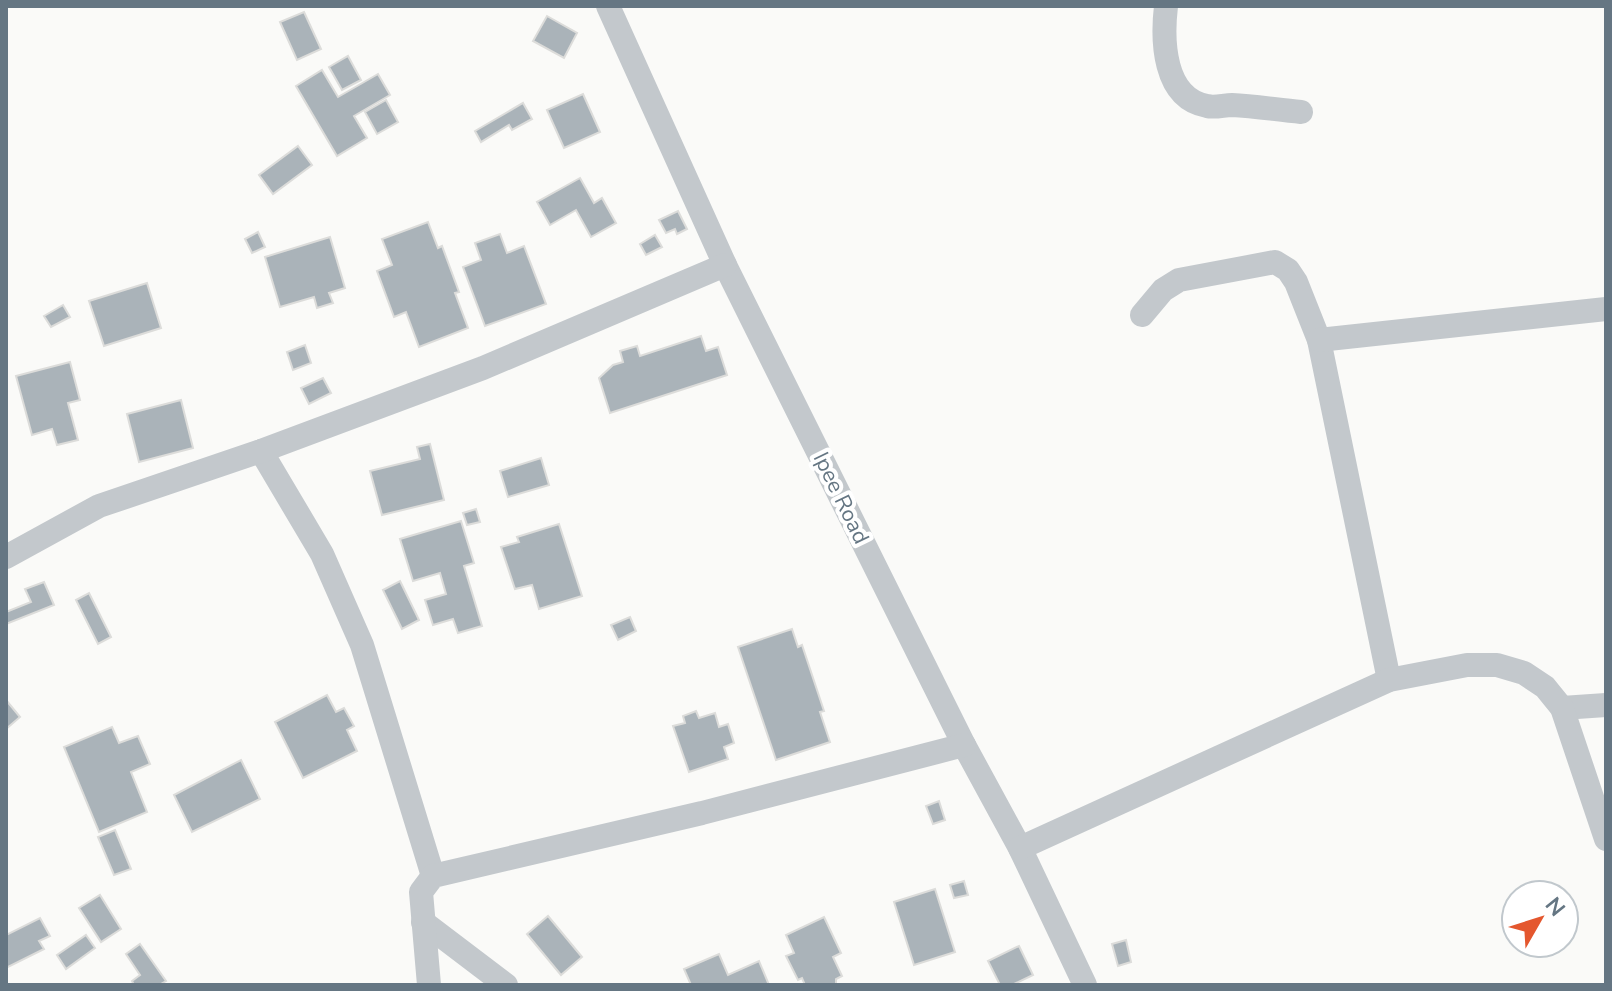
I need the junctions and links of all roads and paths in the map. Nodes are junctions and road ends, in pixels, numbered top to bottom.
1 (608, 6) edge
2 (1166, 6) edge
3 (1301, 112) dead end
4 (725, 265) junction
5 (1606, 309) edge
6 (1142, 315) dead end
7 (1319, 340) junction
8 (261, 451) junction
9 (6, 557) edge
10 (1389, 680) junction
11 (1606, 705) edge
12 (1562, 708) junction
13 (964, 745) junction
14 (1606, 839) edge
15 (1020, 848) junction
16 (433, 876) junction
17 (423, 922) junction
18 (429, 985) edge
19 (506, 985) edge
20 (1085, 985) edge

1 - 4 street, Ipee Road
2 - 3 street
4 - 8 street
4 - 13 street, Ipee Road
5 - 7 street
6 - 7 street
7 - 10 street
8 - 9 street
8 - 16 street
10 - 12 street
10 - 15 street
11 - 12 street
12 - 14 street
13 - 15 street, Ipee Road
13 - 16 street
15 - 20 street, Ipee Road
16 - 17 street
17 - 18 street
17 - 19 street

